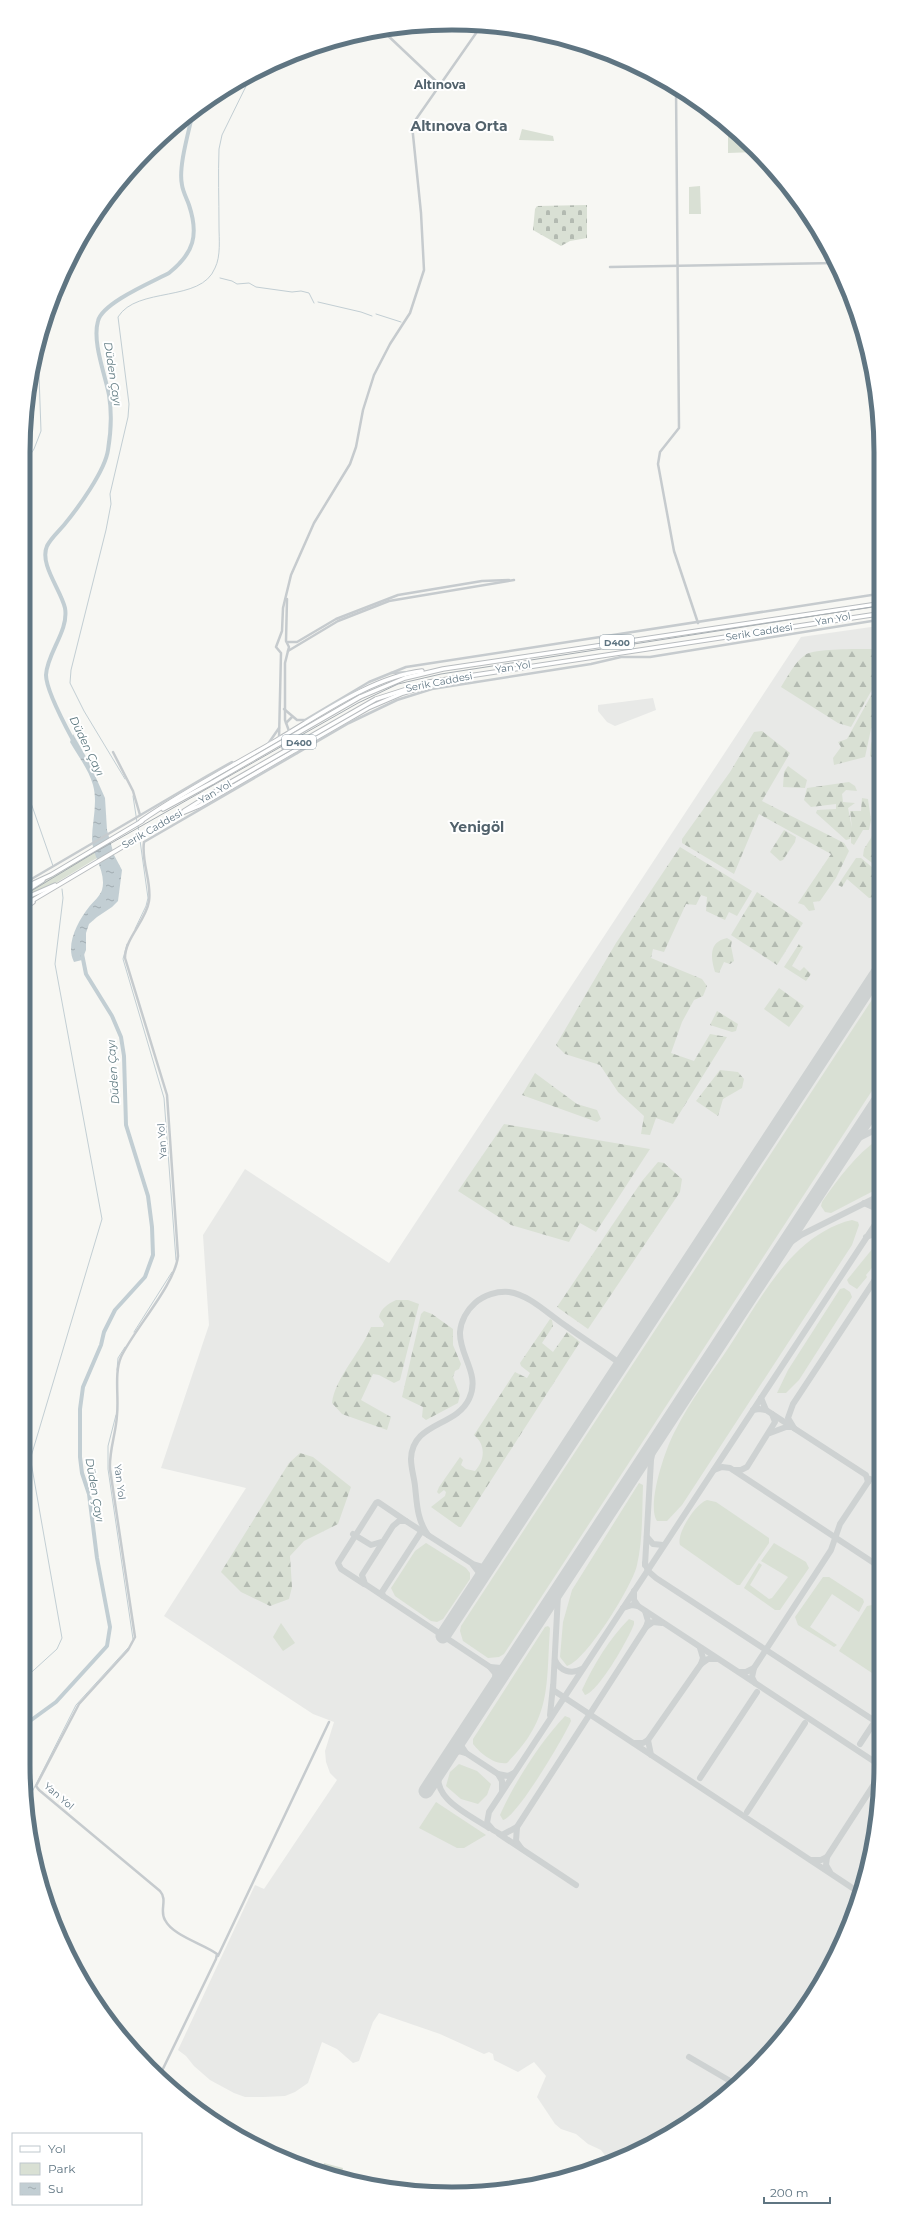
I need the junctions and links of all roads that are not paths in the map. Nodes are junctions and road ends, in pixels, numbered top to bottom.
1 (477, 31) edge
2 (388, 35) edge
3 (439, 84) junction
4 (676, 95) edge
5 (829, 263) edge
6 (676, 266) junction
7 (610, 267) dead end
8 (287, 595) junction
9 (874, 595) edge
10 (874, 605) edge
11 (874, 615) edge
12 (874, 621) edge
13 (698, 623) junction
14 (279, 642) junction
15 (286, 642) junction
16 (530, 649) junction
17 (523, 650) junction
18 (287, 651) junction
19 (281, 653) junction
20 (535, 654) junction
21 (521, 656) junction
22 (529, 667) junction
23 (522, 668) junction
24 (443, 669) junction
25 (412, 672) junction
26 (390, 673) junction
27 (530, 673) junction
28 (525, 674) junction
29 (444, 680) junction
30 (333, 704) junction
31 (284, 709) junction
32 (328, 711) junction
33 (292, 717) junction
34 (286, 723) junction
35 (280, 726) junction
36 (290, 733) junction
37 (279, 739) junction
38 (266, 747) junction
39 (297, 748) junction
40 (113, 752) dead end
41 (287, 754) junction
42 (297, 754) junction
43 (291, 757) junction
44 (239, 783) junction
45 (233, 790) junction
46 (212, 798) junction
47 (219, 799) junction
48 (151, 811) junction
49 (140, 815) junction
50 (170, 818) junction
51 (141, 821) junction
52 (157, 826) junction
53 (163, 831) junction
54 (51, 875) junction
55 (30, 880) edge
56 (30, 885) edge
57 (55, 885) junction
58 (30, 888) edge
59 (48, 890) junction
60 (30, 896) edge
61 (30, 902) edge
62 (30, 904) edge
63 (329, 1722) dead end
64 (218, 1956) junction
65 (162, 2071) edge

1 - 3 street
2 - 3 street
3 - 8 street
4 - 6 street
5 - 6 street
6 - 7 street
6 - 13 street
8 - 14 street
8 - 15 street
9 - 13 street, Yan Yol
10 - 20 main road, Serik Caddesi / D400
11 - 22 main road, Serik Caddesi / D400
12 - 27 street, Yan Yol
13 - 16 street, Yan Yol
14 - 15 street
14 - 19 street
15 - 18 street
15 - 18 street
16 - 17 street, Yan Yol
16 - 20 street
17 - 21 street
17 - 26 street, Yan Yol
18 - 19 street
18 - 31 street
19 - 35 street
20 - 21 main road, Serik Caddesi / D400
21 - 24 main road, Serik Caddesi / D400
22 - 23 main road, Serik Caddesi / D400
22 - 27 street
23 - 28 street
23 - 29 main road, Serik Caddesi / D400
24 - 25 main road
24 - 51 main road, Serik Caddesi / D400, bridge
25 - 26 street
25 - 32 main road
26 - 30 street, Yan Yol
27 - 28 street, Yan Yol
28 - 42 street, Yan Yol
29 - 39 main road
29 - 50 main road, Serik Caddesi / D400, bridge
30 - 32 street
30 - 33 street, Yan Yol
31 - 33 street
31 - 34 street
32 - 36 main road
33 - 34 street
34 - 36 street
35 - 37 street
35 - 38 street
36 - 37 main road
36 - 39 street
37 - 38 main road
37 - 41 street
38 - 48 main road
39 - 41 main road
39 - 42 street
40 - 49 street
41 - 43 street
41 - 44 main road
42 - 43 street, Yan Yol
43 - 45 street, Yan Yol
44 - 45 street
44 - 46 main road
45 - 47 street, Yan Yol
46 - 47 street
46 - 50 main road
47 - 53 street, Yan Yol
48 - 49 street
48 - 51 main road
49 - 55 street
50 - 52 main road, Serik Caddesi / D400
51 - 54 main road, Serik Caddesi / D400
52 - 53 street
52 - 57 main road, Serik Caddesi / D400
53 - 64 street, Yan Yol
54 - 56 main road, D400
54 - 58 main road
57 - 59 main road, Serik Caddesi / D400
57 - 60 main road
59 - 61 main road
59 - 62 main road, D400
63 - 64 street
64 - 65 street

